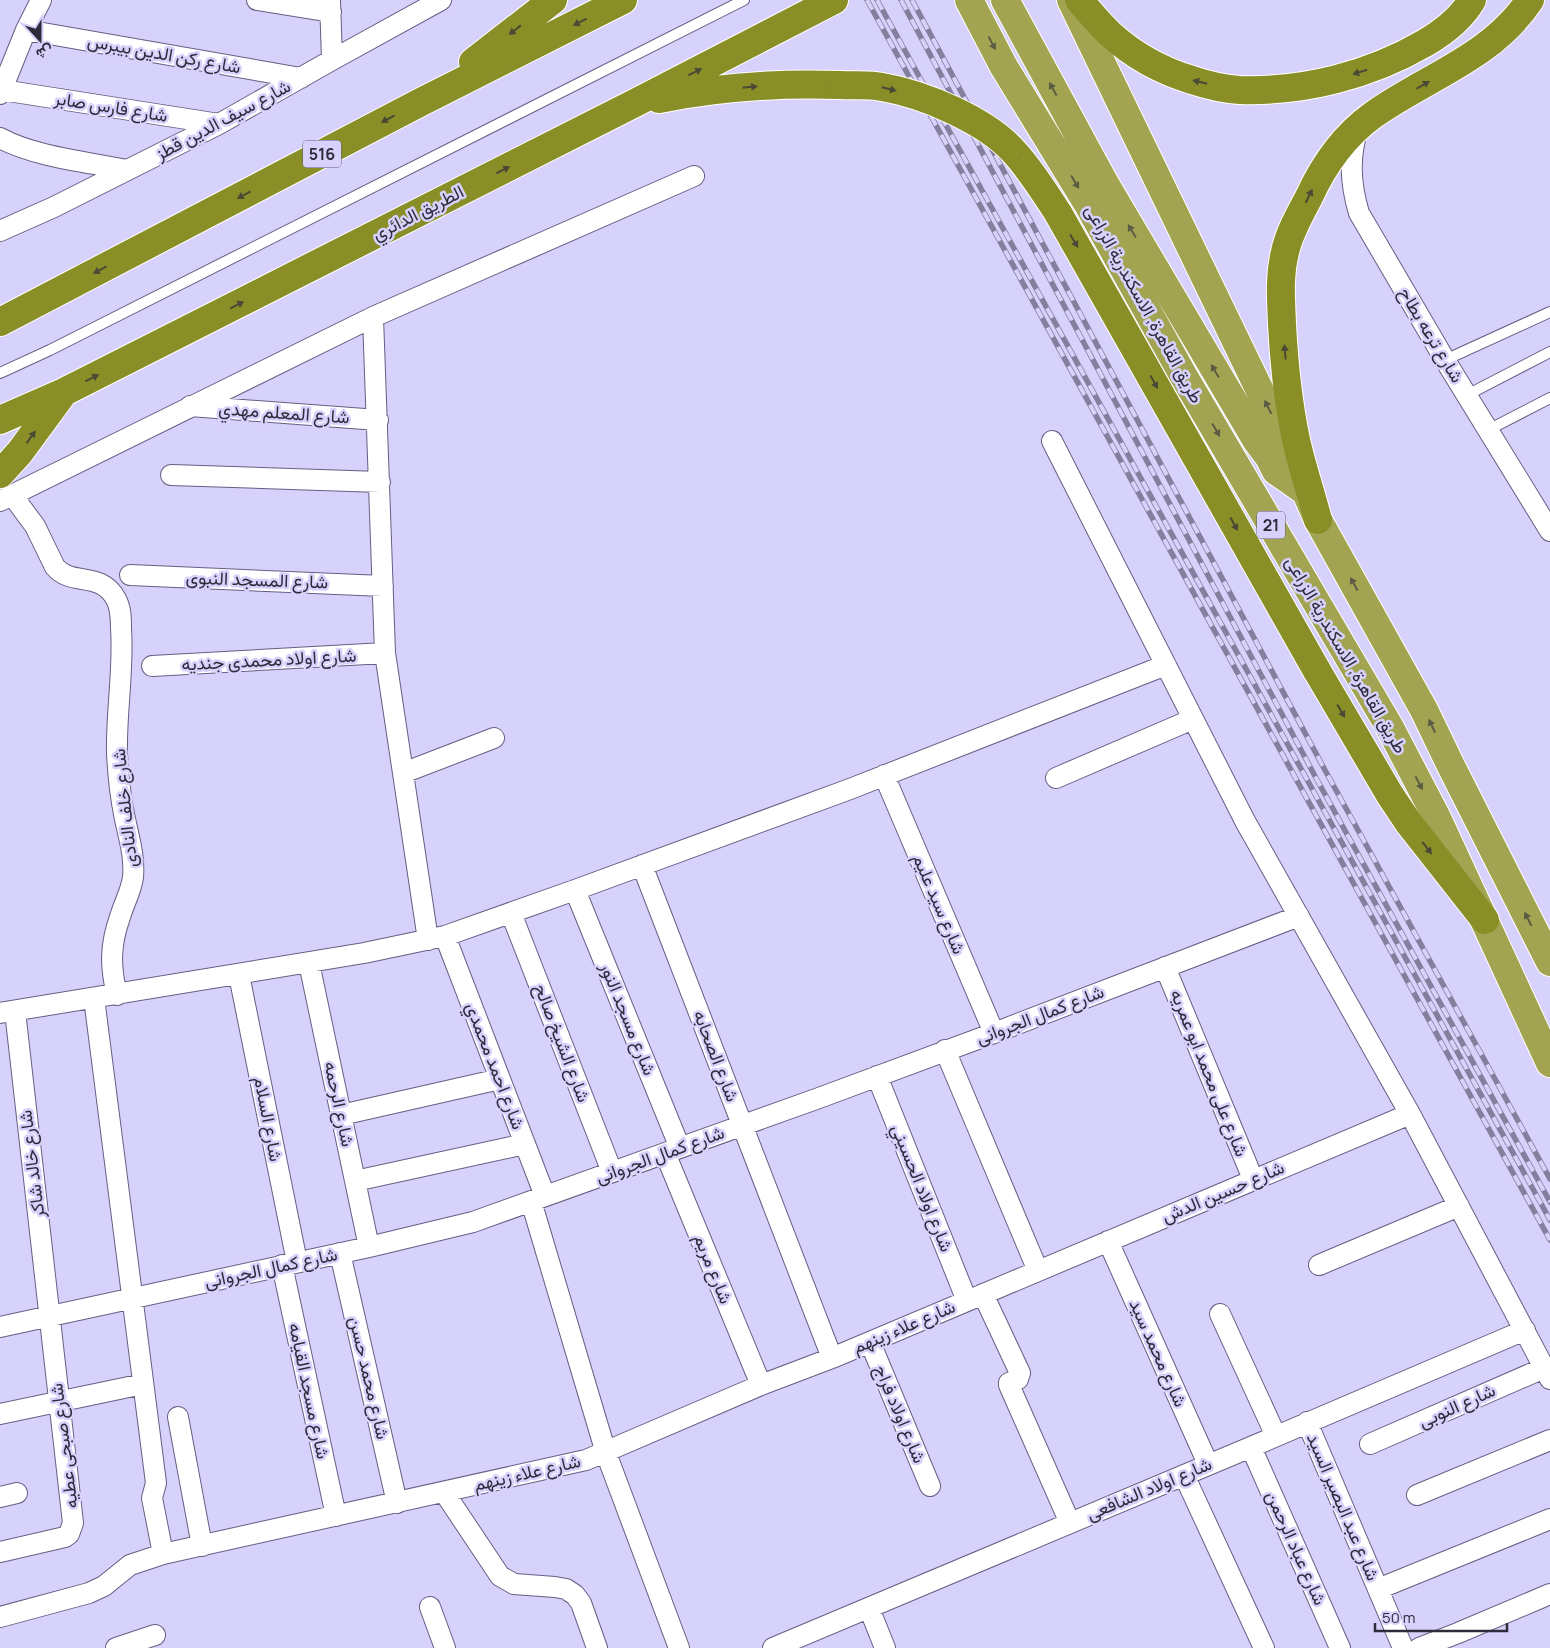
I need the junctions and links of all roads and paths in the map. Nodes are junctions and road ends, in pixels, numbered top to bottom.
1 (41, 0) edge
2 (257, 0) edge
3 (441, 0) edge
4 (553, 0) edge
5 (624, 0) edge
6 (744, 0) edge
7 (834, 0) edge
8 (969, 0) edge
9 (1005, 0) edge
10 (1071, 0) edge
11 (1079, 0) edge
12 (1472, 0) edge
13 (1530, 0) edge
14 (331, 6) edge
15 (418, 6) edge
16 (26, 30) junction
17 (332, 60) junction
18 (302, 78) junction
19 (1, 92) edge
20 (421, 102) junction
21 (633, 104) junction
22 (219, 124) junction
23 (1359, 126) junction
24 (0, 138) edge
25 (128, 170) junction
26 (694, 176) dead end
27 (0, 231) edge
28 (1550, 312) edge
29 (7, 314) edge
30 (373, 317) junction
31 (1550, 352) edge
32 (1445, 360) junction
33 (0, 373) edge
34 (64, 392) junction
35 (1467, 395) junction
36 (1550, 398) edge
37 (190, 406) junction
38 (0, 420) edge
39 (378, 420) junction
40 (1488, 430) junction
41 (1052, 441) dead end
42 (171, 475) dead end
43 (380, 482) junction
44 (4, 490) edge
45 (1306, 492) junction
46 (1318, 520) junction
47 (1547, 520) edge
48 (130, 575) dead end
49 (384, 586) junction
50 (385, 653) junction
51 (1166, 665) junction
52 (152, 666) dead end
53 (1193, 719) junction
54 (494, 738) dead end
55 (403, 773) junction
56 (884, 775) junction
57 (1056, 778) dead end
58 (642, 865) junction
59 (575, 890) junction
60 (511, 913) junction
61 (1299, 916) junction
62 (1485, 920) junction
63 (437, 938) junction
64 (308, 962) junction
65 (1550, 962) edge
66 (1165, 967) junction
67 (239, 975) junction
68 (117, 995) junction
69 (94, 998) junction
70 (7, 1012) edge
71 (994, 1033) junction
72 (945, 1050) junction
73 (1550, 1063) edge
74 (877, 1076) junction
75 (500, 1079) junction
76 (1410, 1114) junction
77 (342, 1115) junction
78 (742, 1125) junction
79 (525, 1144) junction
80 (673, 1150) junction
81 (612, 1172) junction
82 (1252, 1180) junction
83 (356, 1181) junction
84 (538, 1198) junction
85 (1458, 1206) junction
86 (1108, 1241) junction
87 (369, 1246) junction
88 (340, 1253) junction
89 (290, 1264) junction
90 (1319, 1265) dead end
91 (1038, 1271) junction
92 (132, 1297) junction
93 (975, 1297) junction
94 (1220, 1314) dead end
95 (50, 1316) junction
96 (0, 1327) edge
97 (1525, 1330) junction
98 (870, 1342) junction
99 (832, 1358) junction
100 (1547, 1374) edge
101 (143, 1384) junction
102 (762, 1385) junction
103 (59, 1401) junction
104 (0, 1414) edge
105 (178, 1418) dead end
106 (1308, 1422) junction
107 (1276, 1436) junction
108 (1550, 1440) edge
109 (1370, 1444) dead end
110 (1251, 1447) junction
111 (606, 1453) junction
112 (1208, 1464) junction
113 (1184, 1475) junction
114 (930, 1486) dead end
115 (444, 1492) junction
116 (1417, 1495) dead end
117 (397, 1503) junction
118 (336, 1516) junction
119 (1550, 1519) edge
120 (1070, 1522) junction
121 (202, 1546) junction
122 (0, 1552) edge
123 (163, 1554) junction
124 (1378, 1589) junction
125 (1550, 1594) edge
126 (430, 1607) dead end
127 (869, 1608) junction
128 (0, 1617) edge
129 (155, 1635) dead end
130 (1462, 1641) edge
131 (800, 1643) edge
132 (116, 1648) edge
133 (445, 1648) edge
134 (597, 1648) edge
135 (678, 1648) edge
136 (773, 1648) edge
137 (885, 1648) edge
138 (1264, 1648) edge
139 (1340, 1648) edge
140 (1403, 1648) edge
141 (1419, 1648) edge

1 - 16 street
2 - 14 street
3 - 15 street, شارع سيف الدين قطز
4 -> 20 highway
5 -> 20 highway, 516
6 - 33 lane
21 -> 7 highway, الطريق الدائري
8 -> 62 highway, طريق القاهرة, الاسكندرية الزراعى / 21
45 -> 9 highway
45 -> 10 highway
12 -> 11 highway
23 -> 13 highway
14 - 17 street
15 - 17 street, شارع سيف الدين قطز
16 - 18 street, شارع ركن الدين بيبرس
16 - 19 street
17 - 18 street, شارع سيف الدين قطز
18 - 22 street, شارع سيف الدين قطز
19 - 22 street, شارع فارس صابر
20 -> 29 highway, 516
34 -> 21 highway, الطريق الدائري
21 -> 62 highway, bridge
22 - 25 street, شارع سيف الدين قطز
23 - 32 street, شارع ترعه بطاح
46 -> 23 highway
24 - 25 street
25 - 27 street, شارع سيف الدين قطز
26 - 30 street
28 - 32 lane
30 - 37 street
30 - 39 street, شارع احمد محمدي
31 - 35 lane
32 - 35 street, شارع ترعه بطاح
34 - 38 highway, الطريق الدائري
44 -> 34 highway
35 - 40 street, شارع ترعه بطاح
36 - 40 lane
37 - 39 street, شارع المعلم مهدي
37 - 44 street
39 - 43 street, شارع احمد محمدي
40 - 47 street, شارع ترعه بطاح
41 - 51 street
42 - 43 street
43 - 49 street, شارع احمد محمدي
44 - 68 street, شارع خلف النادى
45 - 46 highway
65 -> 46 highway
48 - 49 street, شارع المسجد النبوى
49 - 50 street, شارع احمد محمدي
50 - 52 street, شارع اولاد محمدى جنديه
50 - 55 street, شارع احمد محمدي
51 - 53 street
51 - 56 street
53 - 57 street
53 - 61 street
54 - 55 street
55 - 63 street, شارع احمد محمدي
56 - 58 street
56 - 71 street, شارع سيد عليم
58 - 59 street
58 - 78 street, شارع الصحابه
59 - 60 street
59 - 80 street, شارع مسجد النور
60 - 63 street
60 - 81 street, شارع الشيخ صالح
61 - 66 street, شارع كمال الجروانى
61 - 76 street
62 - 73 highway, طريق القاهرة, الاسكندرية الزراعى / 21
63 - 64 street
63 - 75 street, شارع احمد محمدي
64 - 67 street
64 - 77 street, شارع الرحمه
66 - 71 street, شارع كمال الجروانى
66 - 82 street, شارع على محمد ابو عمريه
67 - 68 street
67 - 89 street, شارع السلام
68 - 69 street
69 - 70 street
69 - 92 street
70 - 95 street, شارع خالد شاكر
71 - 72 street, شارع كمال الجروانى
72 - 74 street, شارع كمال الجروانى
72 - 91 street
74 - 78 street, شارع كمال الجروانى
74 - 93 street, شارع اولاد الحسيني
75 - 77 street
75 - 79 street, شارع احمد محمدي
76 - 82 street, شارع حسين الدش
76 - 85 street
77 - 83 street, شارع الرحمه
78 - 80 street, شارع كمال الجروانى
78 - 99 street, شارع الصحابه
79 - 83 street
79 - 84 street, شارع احمد محمدي
80 - 81 street, شارع كمال الجروانى
80 - 102 street, شارع مريم
81 - 84 street, شارع كمال الجروانى
82 - 86 street, شارع حسين الدش
83 - 87 street, شارع الرحمه
84 - 87 street, شارع كمال الجروانى
84 - 111 street, شارع احمد محمدي
85 - 90 street
85 - 97 street
86 - 91 street, شارع حسين الدش
86 - 112 street, شارع محمد سيد
87 - 88 street, شارع كمال الجروانى
88 - 89 street, شارع كمال الجروانى
88 - 117 street, شارع محمد حسن
89 - 92 street, شارع كمال الجروانى
89 - 118 street, شارع مسجد القيامه
91 - 93 street, شارع علاء زينهم
92 - 95 street, شارع كمال الجروانى
92 - 101 street
93 - 98 street, شارع علاء زينهم
93 - 120 street, شارع اولاد الحسيني
94 - 107 street
95 - 96 street, شارع كمال الجروانى
95 - 103 street, شارع صبحى عطيه
97 - 100 street
97 - 106 street, شارع اولاد الشافعى
98 - 99 street, شارع علاء زينهم
98 - 114 street, شارع اولاد فراج
99 - 102 street, شارع علاء زينهم
100 - 109 street, شارع النوبى
101 - 103 street
101 - 123 street
102 - 111 street, شارع علاء زينهم
103 - 104 street
103 - 122 street, شارع صبحى عطيه
105 - 121 street
106 - 107 street, شارع اولاد الشافعى
106 - 124 street, شارع عبد البصير السيد
107 - 110 street, شارع اولاد الشافعى
108 - 116 street
110 - 112 street, شارع اولاد الشافعى
110 - 139 street, شارع عباد الرحمن
111 - 115 street, شارع علاء زينهم
111 - 135 street, شارع احمد محمدي
112 - 113 street, شارع اولاد الشافعى
113 - 120 street, شارع اولاد الشافعى
113 - 138 street
115 - 117 street, شارع علاء زينهم
115 - 134 street
117 - 118 street, شارع علاء زينهم
118 - 121 street, شارع علاء زينهم
119 - 124 street
120 - 127 street, شارع اولاد الشافعى
121 - 123 street, شارع علاء زينهم
123 - 128 street, شارع علاء زينهم
124 - 140 street, شارع عبد البصير السيد
125 - 130 street
126 - 133 street
127 - 131 street, شارع اولاد الشافعى
127 - 137 street
129 - 132 street
130 - 141 street
131 - 136 street, شارع اولاد الشافعى

